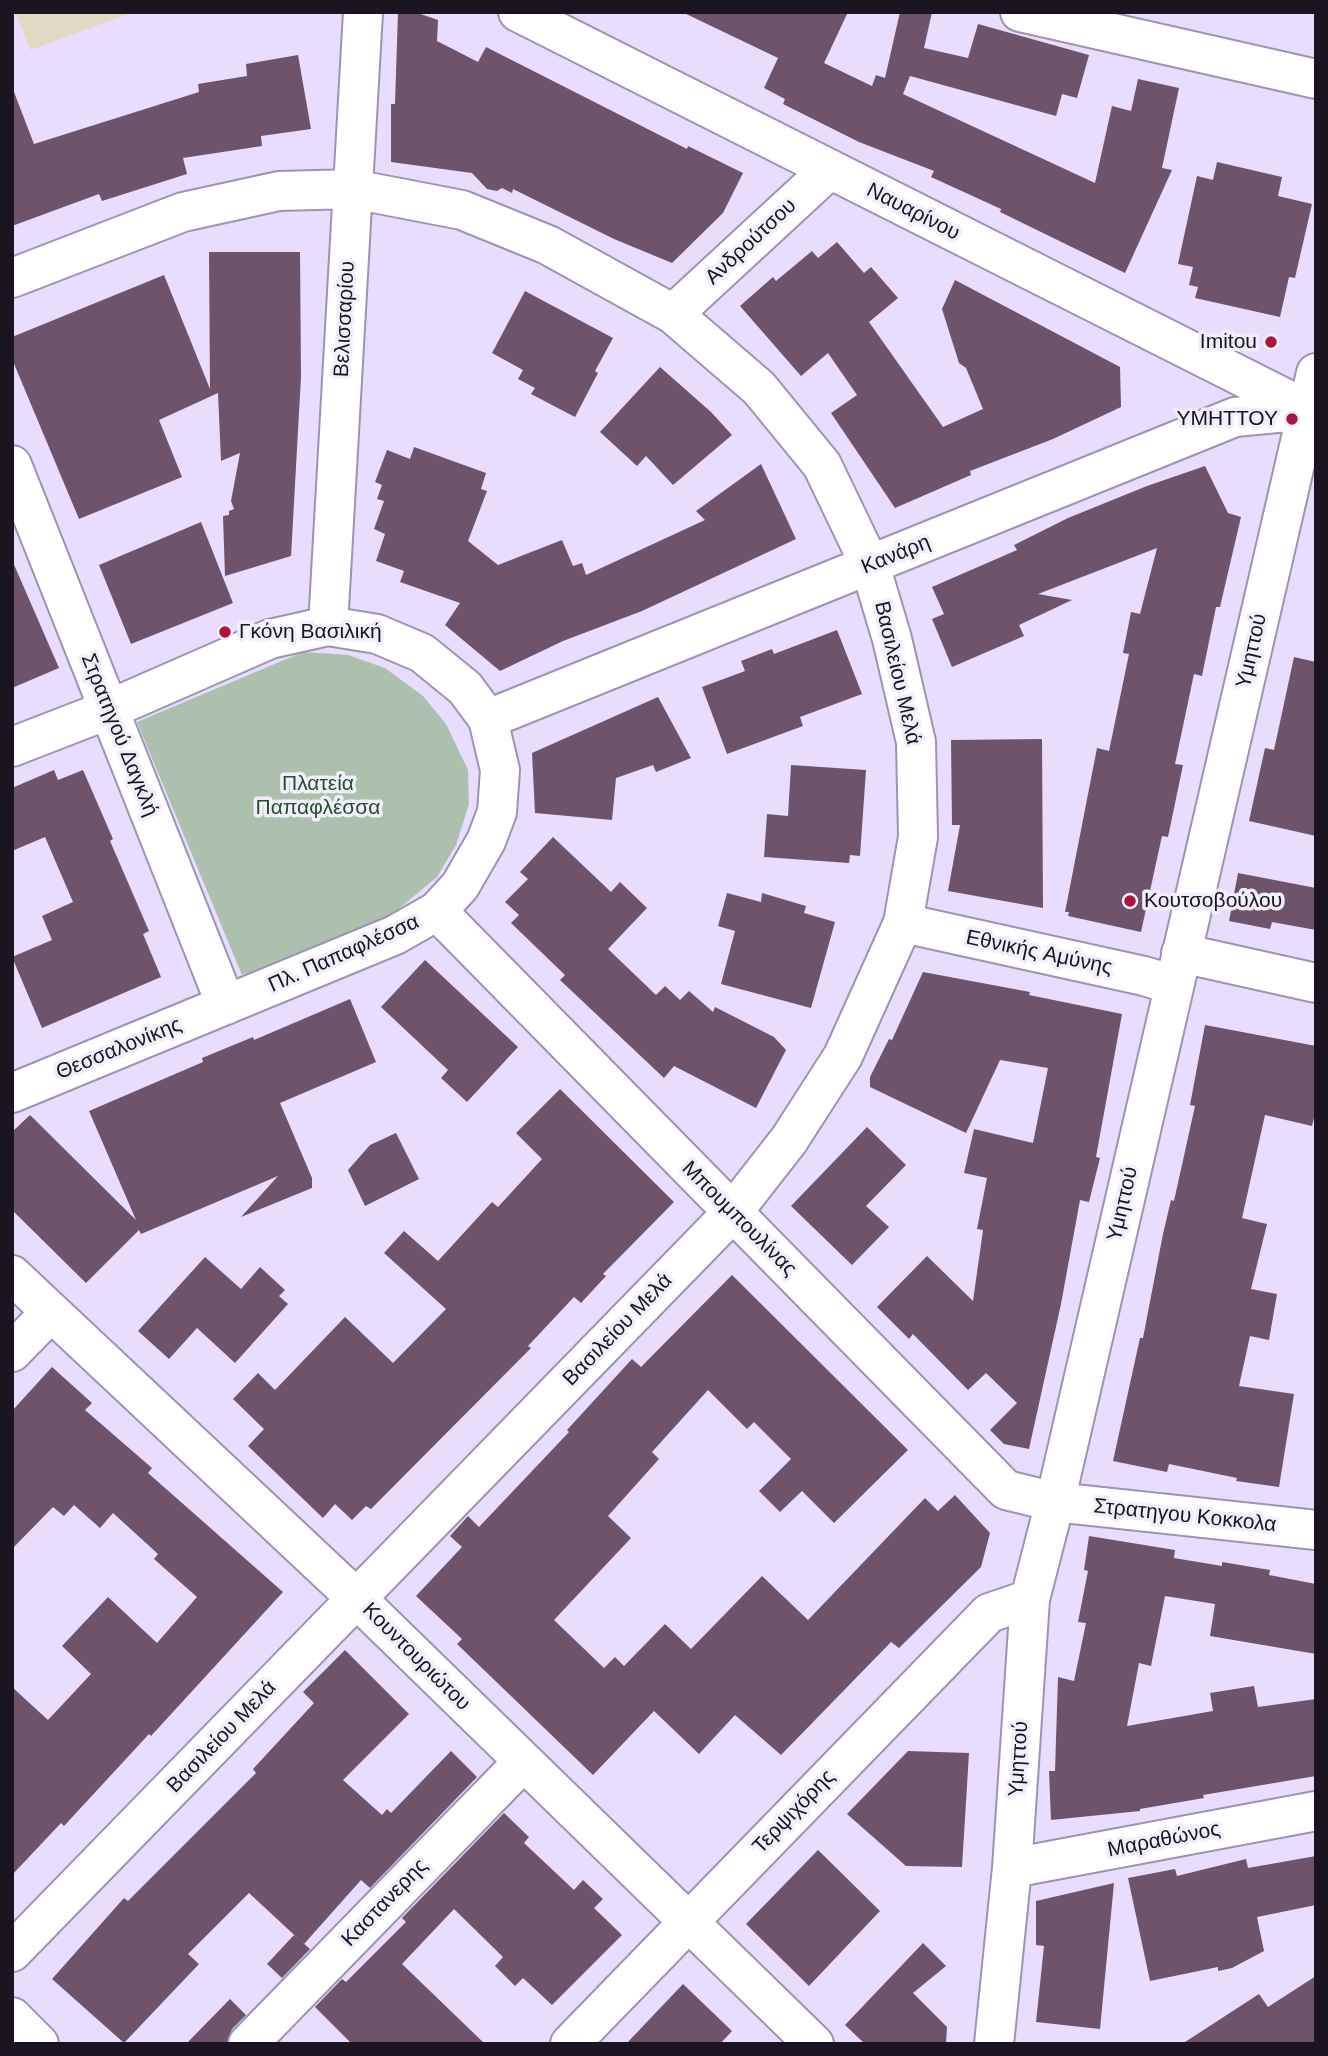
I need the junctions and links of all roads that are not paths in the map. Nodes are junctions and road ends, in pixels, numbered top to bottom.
1 (363, 12) edge
2 (519, 12) edge
3 (1020, 12) edge
4 (1316, 79) edge
5 (830, 170) junction
6 (353, 189) junction
7 (12, 278) edge
8 (673, 314) junction
9 (1316, 373) edge
10 (1308, 410) junction
11 (12, 466) edge
12 (870, 565) junction
13 (328, 626) junction
14 (110, 709) junction
15 (488, 719) junction
16 (12, 747) edge
17 (437, 911) junction
18 (903, 923) junction
19 (1177, 969) junction
20 (1316, 983) edge
21 (226, 1004) junction
22 (12, 1093) edge
23 (732, 1213) junction
24 (12, 1275) edge
25 (51, 1312) junction
26 (12, 1352) edge
27 (1055, 1502) junction
28 (1316, 1530) edge
29 (357, 1599) junction
30 (1030, 1599) junction
31 (523, 1762) junction
32 (1316, 1811) edge
33 (1012, 1868) junction
34 (688, 1921) junction
35 (12, 1952) edge
36 (12, 2017) edge
37 (40, 2044) edge
38 (248, 2044) edge
39 (570, 2044) edge
40 (814, 2044) edge
41 (994, 2044) edge

1 - 6 street, Βελισσαρίου
2 - 5 street, Ναυαρίνου
3 - 4 street
5 - 8 street, Ανδρούτσου
5 - 10 street, Ναυαρίνου
6 - 7 street, Βασιλείου Μελά
6 - 8 street, Βασιλείου Μελά
6 - 13 street, Βελισσαρίου
8 - 12 street, Βασιλείου Μελά
9 - 10 street, Υμηττού
10 - 12 street, Κανάρη
10 - 19 street, Υμηττού
11 - 14 street, Στρατηγού Δαγκλή
12 - 15 street, Κανάρη
12 - 18 street, Βασιλείου Μελά
13 - 14 street
13 - 15 street, Πλ. Παπαφλέσσα
14 - 16 street
14 - 21 street, Στρατηγού Δαγκλή
15 - 17 street, Πλ. Παπαφλέσσα
17 - 21 street, Πλ. Παπαφλέσσα
17 - 23 street, Μπουμπουλίνας
18 - 19 street, Εθνικής Αμύνης
18 - 23 street, Βασιλείου Μελά
19 - 20 street, Εθνικής Αμύνης
19 - 27 street, Υμηττού
21 - 22 street, Θεσσαλονίκης
23 - 27 street, Μπουμπουλίνας
23 - 29 street, Βασιλείου Μελά
24 - 25 street, Κουντουριώτου
25 - 26 street
25 - 29 street, Κουντουριώτου
27 - 28 street, Στρατηγου Κοκκολα
27 - 30 street, Υμηττού
29 - 31 street, Κουντουριώτου
29 - 35 street, Βασιλείου Μελά
30 - 33 street, Υμηττού
30 - 34 street, Τερψιχόρης
31 - 34 street, Κουντουριώτου
31 - 38 street, Καστανερης
32 - 33 street, Μαραθώνος
33 - 41 street, Υμηττού
34 - 39 street, Τερψιχόρης
34 - 40 street, Κουντουριώτου
36 - 37 street

